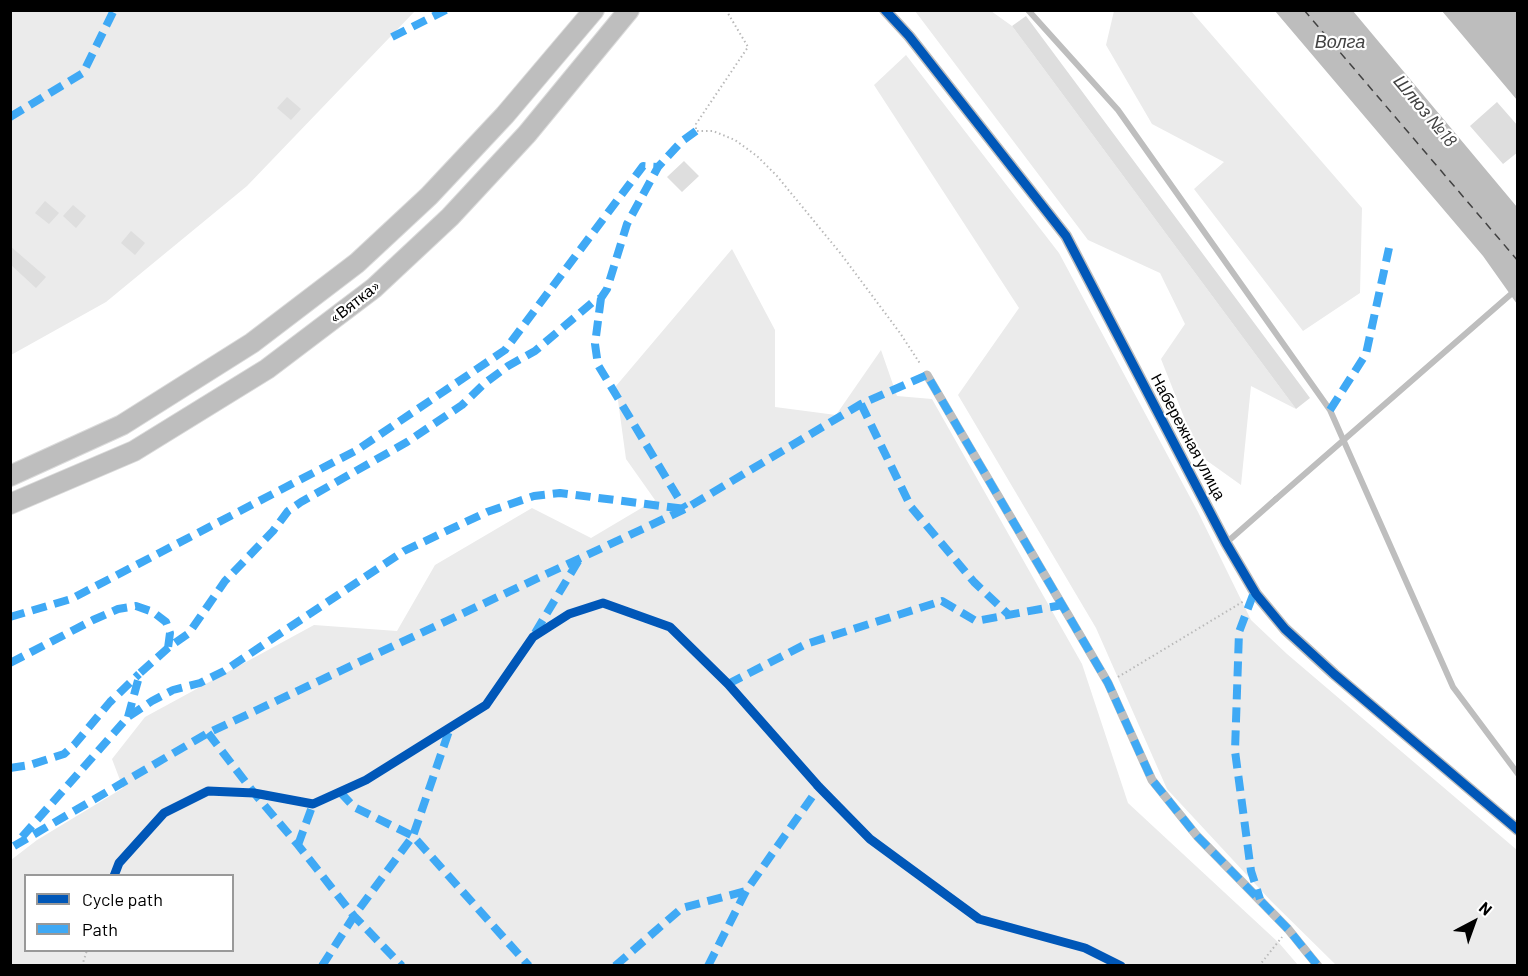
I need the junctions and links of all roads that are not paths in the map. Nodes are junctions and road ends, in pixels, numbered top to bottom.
1 (594, 10) edge
2 (629, 10) edge
3 (885, 10) edge
4 (1028, 10) edge
5 (1518, 288) edge
6 (927, 375) road end
7 (10, 476) edge
8 (10, 504) edge
9 (1226, 543) junction
10 (1518, 774) edge
11 (1518, 830) edge
12 (1318, 966) edge

1 - 7 highway, «Вятка»
2 - 8 highway, «Вятка»
3 - 9 street, Набережная улица
4 - 10 lane
5 - 9 lane, bridge
6 - 12 street
9 - 11 street, Набережная улица

